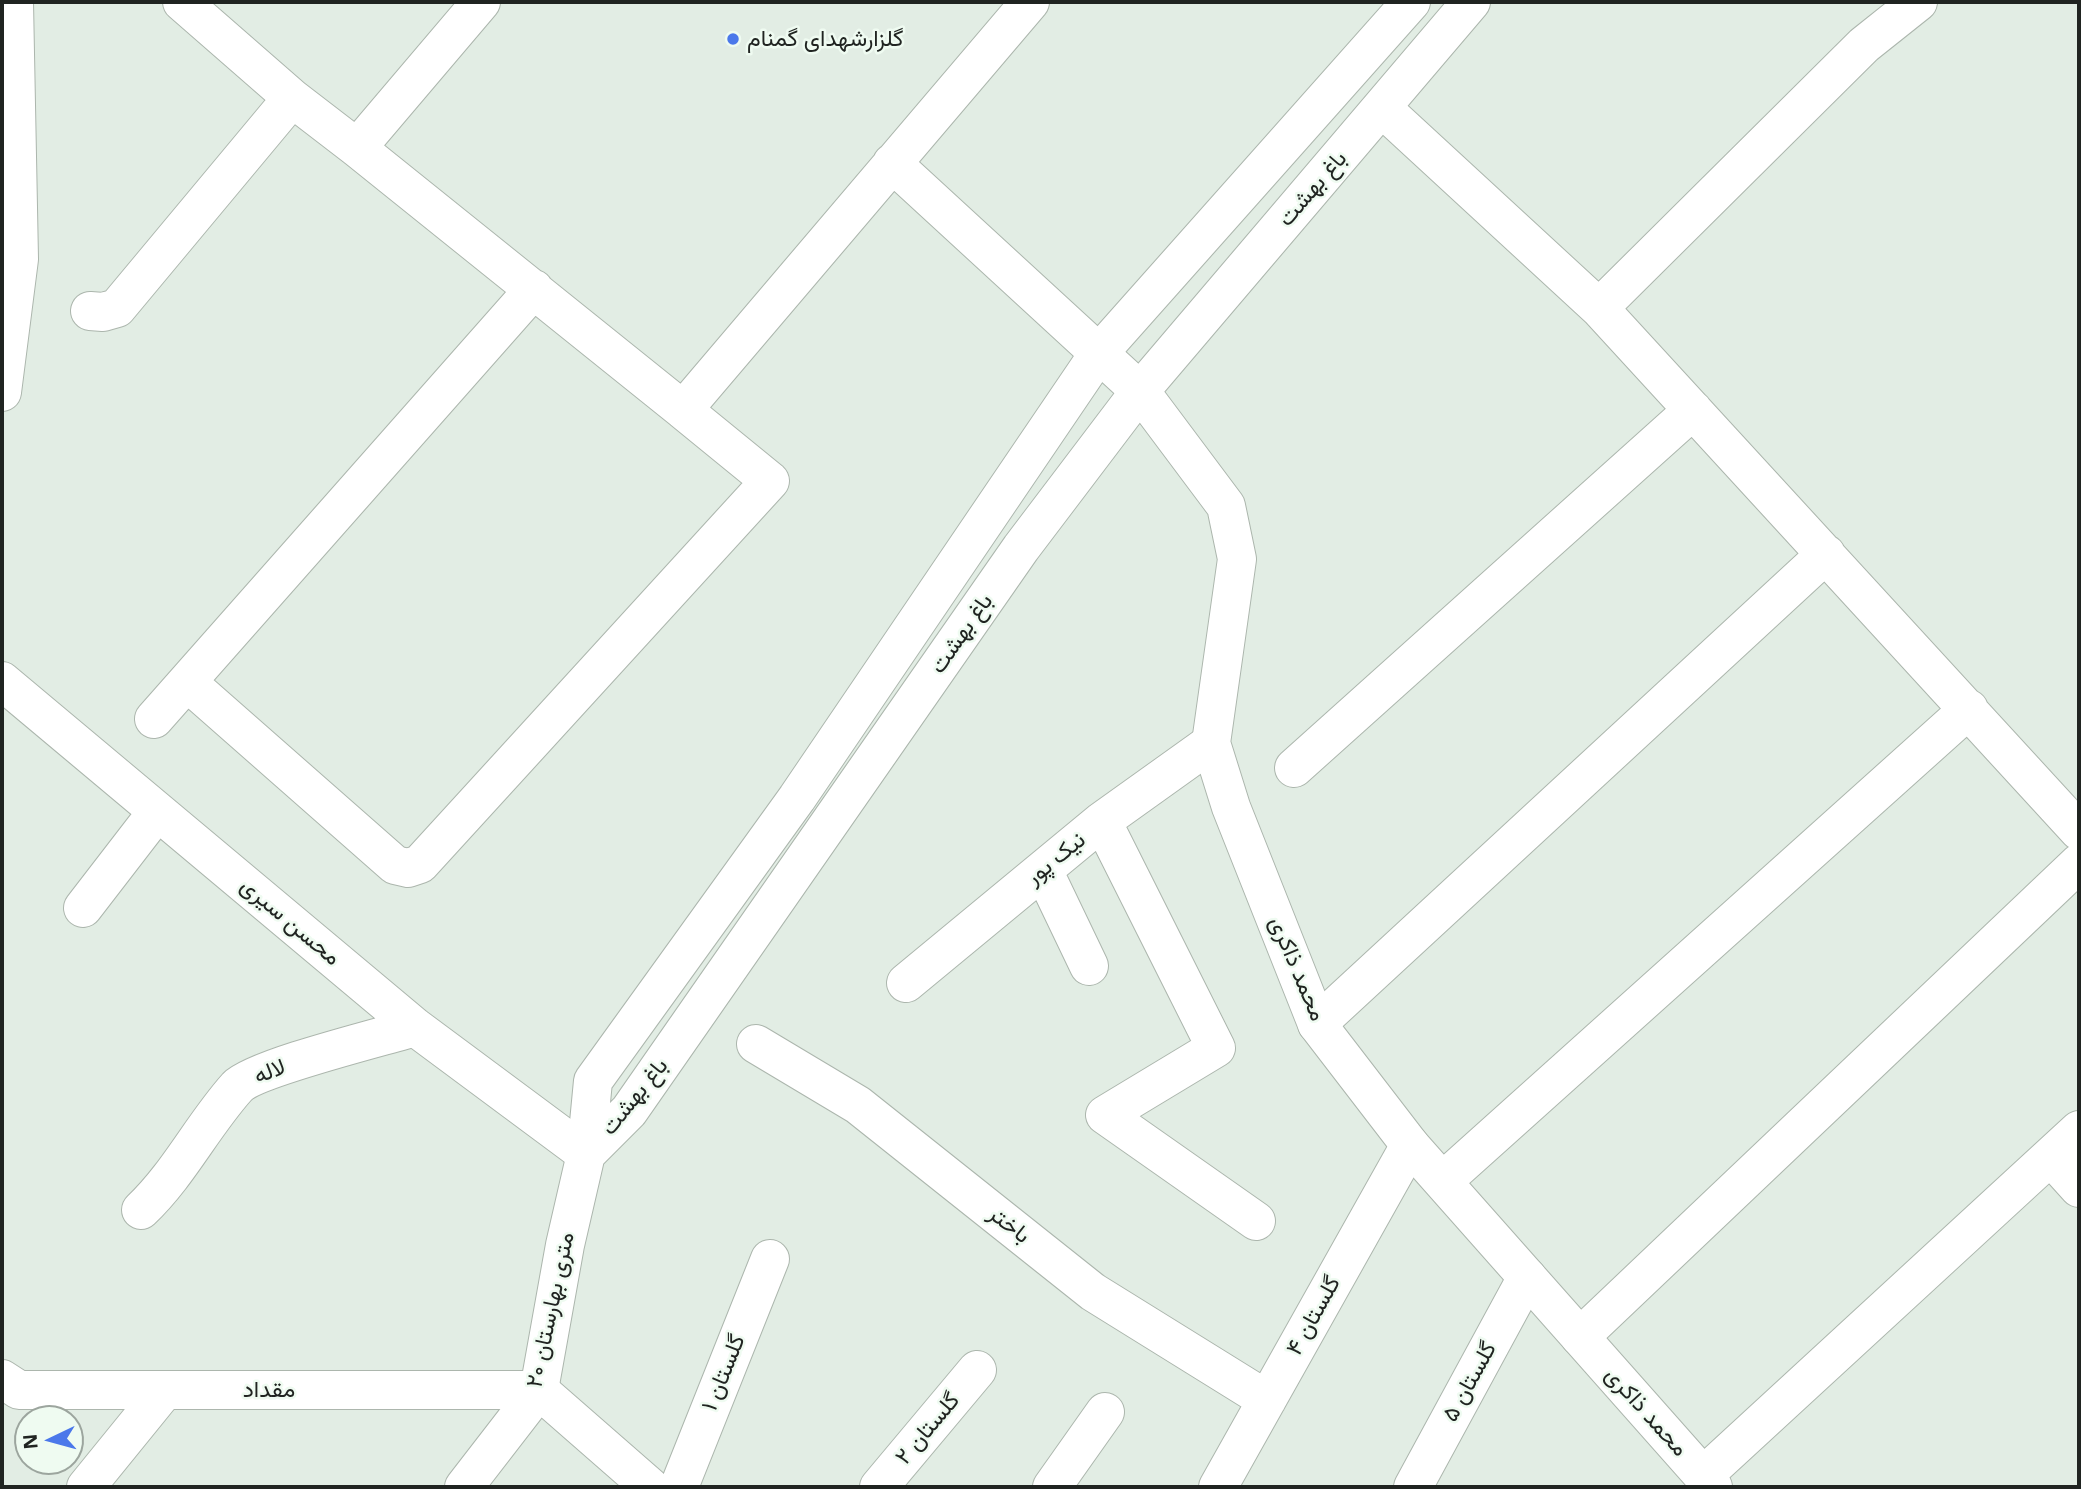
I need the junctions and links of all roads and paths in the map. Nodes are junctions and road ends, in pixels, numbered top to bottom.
1 (14, 2) edge
2 (182, 2) edge
3 (481, 2) edge
4 (1030, 2) edge
5 (1411, 2) edge
6 (1471, 2) edge
7 (1918, 2) edge
8 (292, 98) junction
9 (1382, 108) junction
10 (357, 148) junction
11 (892, 163) junction
12 (10, 255) edge
13 (534, 289) junction
14 (1599, 307) junction
15 (90, 311) dead end
16 (1099, 353) junction
17 (1140, 391) junction
18 (2, 392) edge
19 (683, 410) junction
20 (1693, 410) junction
21 (1826, 554) junction
22 (2, 681) edge
23 (187, 682) junction
24 (1969, 709) junction
25 (154, 719) dead end
26 (1211, 743) junction
27 (1294, 768) dead end
28 (157, 811) junction
29 (1102, 821) junction
30 (2079, 831) edge
31 (2079, 863) edge
32 (1043, 870) junction
33 (83, 908) dead end
34 (1089, 967) dead end
35 (906, 982) dead end
36 (1317, 1024) junction
37 (415, 1027) junction
38 (756, 1044) dead end
39 (2079, 1130) edge
40 (1410, 1145) junction
41 (586, 1154) junction
42 (2051, 1157) junction
43 (1443, 1181) junction
44 (2079, 1188) edge
45 (141, 1210) dead end
46 (1256, 1221) dead end
47 (770, 1259) dead end
48 (1527, 1278) junction
49 (1580, 1337) junction
50 (977, 1370) dead end
51 (2, 1379) edge
52 (539, 1390) junction
53 (164, 1391) junction
54 (1267, 1400) junction
55 (1105, 1412) dead end
56 (1708, 1482) edge
57 (86, 1487) edge
58 (464, 1487) edge
59 (650, 1487) edge
60 (679, 1487) edge
61 (879, 1487) edge
62 (1052, 1487) edge
63 (1218, 1487) edge
64 (1413, 1487) edge

1 - 12 street
2 - 8 street
3 - 10 street
4 - 11 street
5 - 16 street, باغ بهشت
6 - 9 street, باغ بهشت
7 - 14 street
8 - 10 street
8 - 15 street
9 - 14 street
9 - 17 street, باغ بهشت
10 - 13 street
11 - 16 street, محمد ذاکری
11 - 19 street
12 - 18 street
13 - 19 street
13 - 23 street
14 - 20 street
16 - 17 street, محمد ذاکری
16 - 41 street, باغ بهشت
17 - 26 street, محمد ذاکری
17 - 41 street, باغ بهشت
19 - 23 street
20 - 21 street
20 - 27 street
21 - 24 street
21 - 36 street
22 - 28 street, محسن سیری
23 - 25 street
24 - 30 street
24 - 43 street
26 - 29 street, نیک پور
26 - 36 street, محمد ذاکری
28 - 33 street
28 - 37 street, محسن سیری
29 - 32 street, نیک پور
29 - 46 street
31 - 49 street
32 - 34 street
32 - 35 street, نیک پور
36 - 40 street, محمد ذاکری
37 - 41 street, محسن سیری
37 - 45 street, لاله
38 - 54 street, باختر
39 - 42 street
40 - 43 street, محمد ذاکری
40 - 54 street, گلستان ۴
41 - 52 street, ۲۰ متری بهارستان
42 - 44 street
42 - 56 street
43 - 48 street, محمد ذاکری
47 - 60 street, گلستان ۱
48 - 49 street, محمد ذاکری
48 - 64 street, گلستان ۵
49 - 56 street, محمد ذاکری
50 - 61 street, گلستان ۲
51 - 53 street, مقداد
52 - 53 street, مقداد
52 - 58 street, ۲۰ متری بهارستان
52 - 59 street
53 - 57 street
54 - 63 street, گلستان ۴
55 - 62 street

